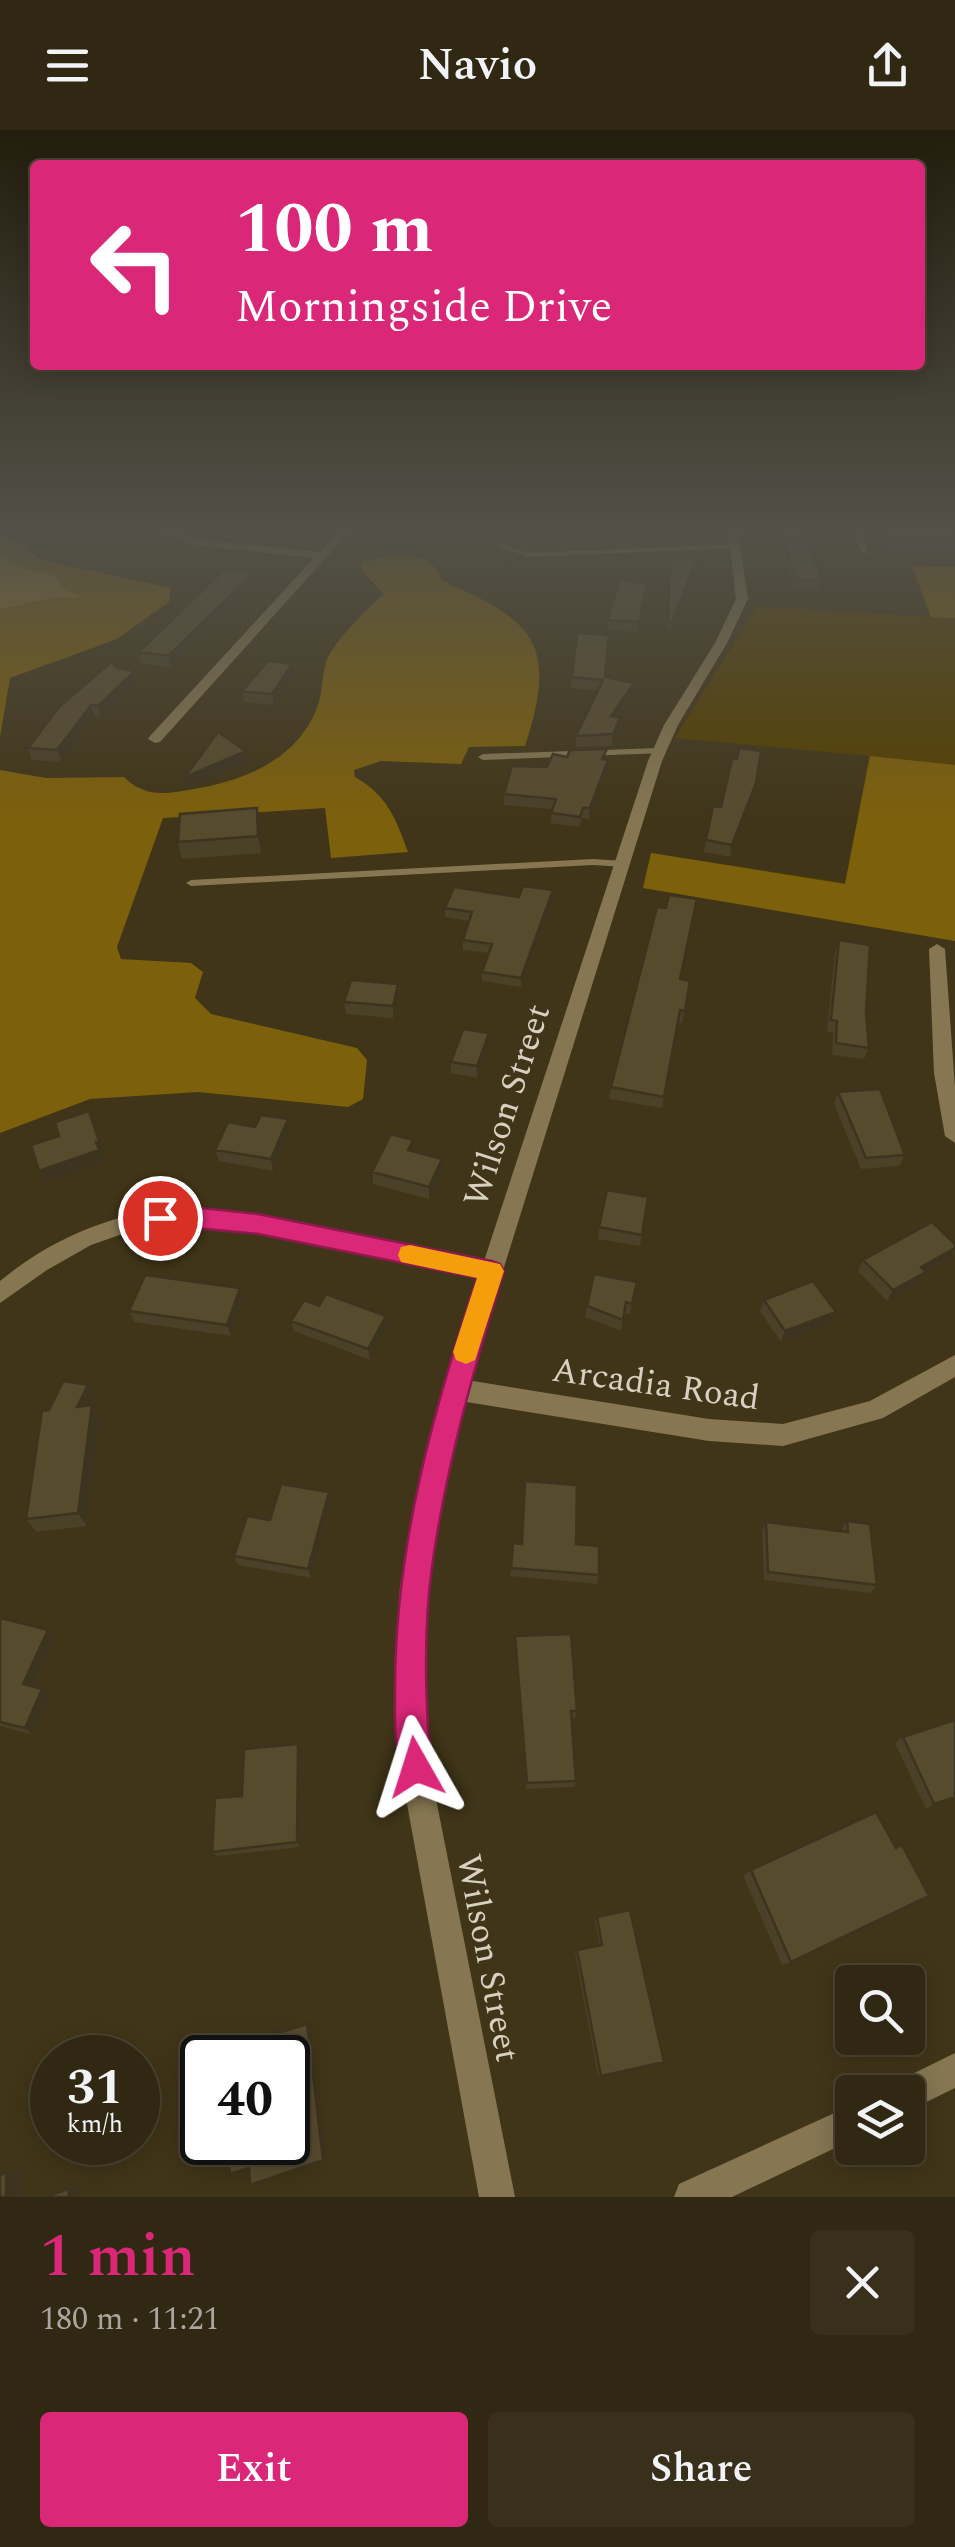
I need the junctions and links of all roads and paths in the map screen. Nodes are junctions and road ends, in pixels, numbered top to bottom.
1 (257, 627) edge
2 (727, 627) edge
3 (155, 739) dead end
4 (660, 751) junction
5 (483, 756) dead end
6 (624, 864) junction
7 (190, 883) dead end
8 (937, 949) dead end
9 (955, 1136) edge
10 (492, 1271) junction
11 (0, 1294) edge
12 (955, 1365) edge
13 (454, 1389) junction
14 (955, 2070) edge
15 (925, 2085) edge
16 (835, 2130) edge
17 (497, 2197) edge
18 (692, 2197) edge

1 - 3 street
2 - 4 street, Wilson Street
4 - 5 lane
4 - 6 street, Wilson Street
6 - 7 lane
6 - 10 street, Wilson Street
8 - 9 street
10 - 11 street
10 - 13 street, Wilson Street
12 - 13 street, Arcadia Road
13 - 17 street, Wilson Street
14 - 15 street
16 - 18 street

